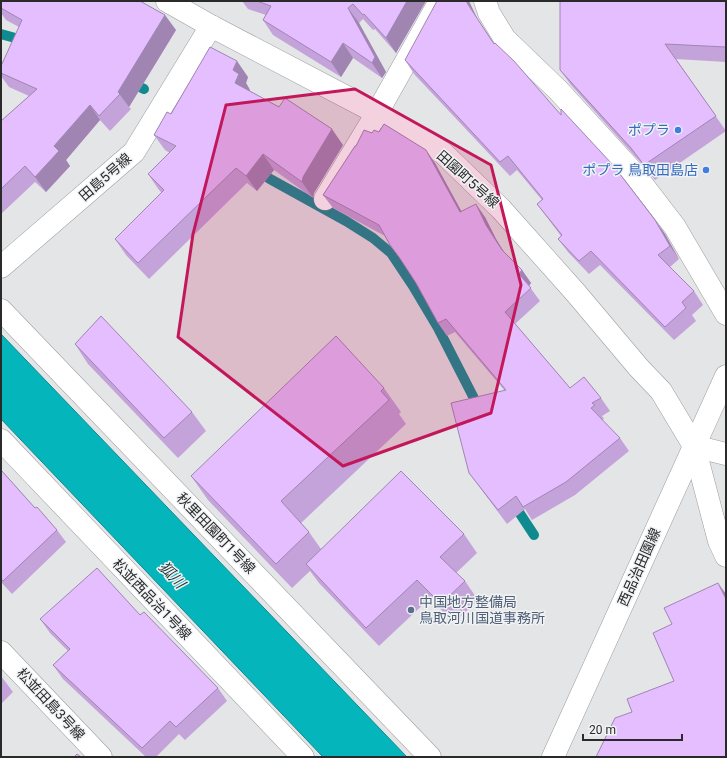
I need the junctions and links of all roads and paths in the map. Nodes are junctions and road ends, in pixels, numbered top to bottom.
1 (167, 1) edge
2 (440, 1) edge
3 (485, 1) edge
4 (211, 26) junction
5 (377, 113) junction
6 (325, 199) edge
7 (1, 267) edge
8 (1, 310) edge
9 (726, 314) edge
10 (726, 376) edge
11 (1, 440) edge
12 (694, 446) junction
13 (726, 454) edge
14 (726, 556) edge
15 (1, 652) edge
16 (101, 757) edge
17 (303, 757) edge
18 (430, 757) edge
19 (553, 757) edge

1 - 4 street, 田園町5号線
2 - 5 street
3 - 9 street
4 - 5 street, 田園町5号線
4 - 7 street, 田島5号線
5 - 6 street
5 - 12 street, 田園町5号線
8 - 18 street, 秋里田園町1号線
10 - 12 street, 西品治田園線
11 - 17 street, 松並西品治1号線
12 - 13 street
12 - 14 street, 田園町5号線
12 - 19 street, 西品治田園線
15 - 16 street, 松並田島3号線

